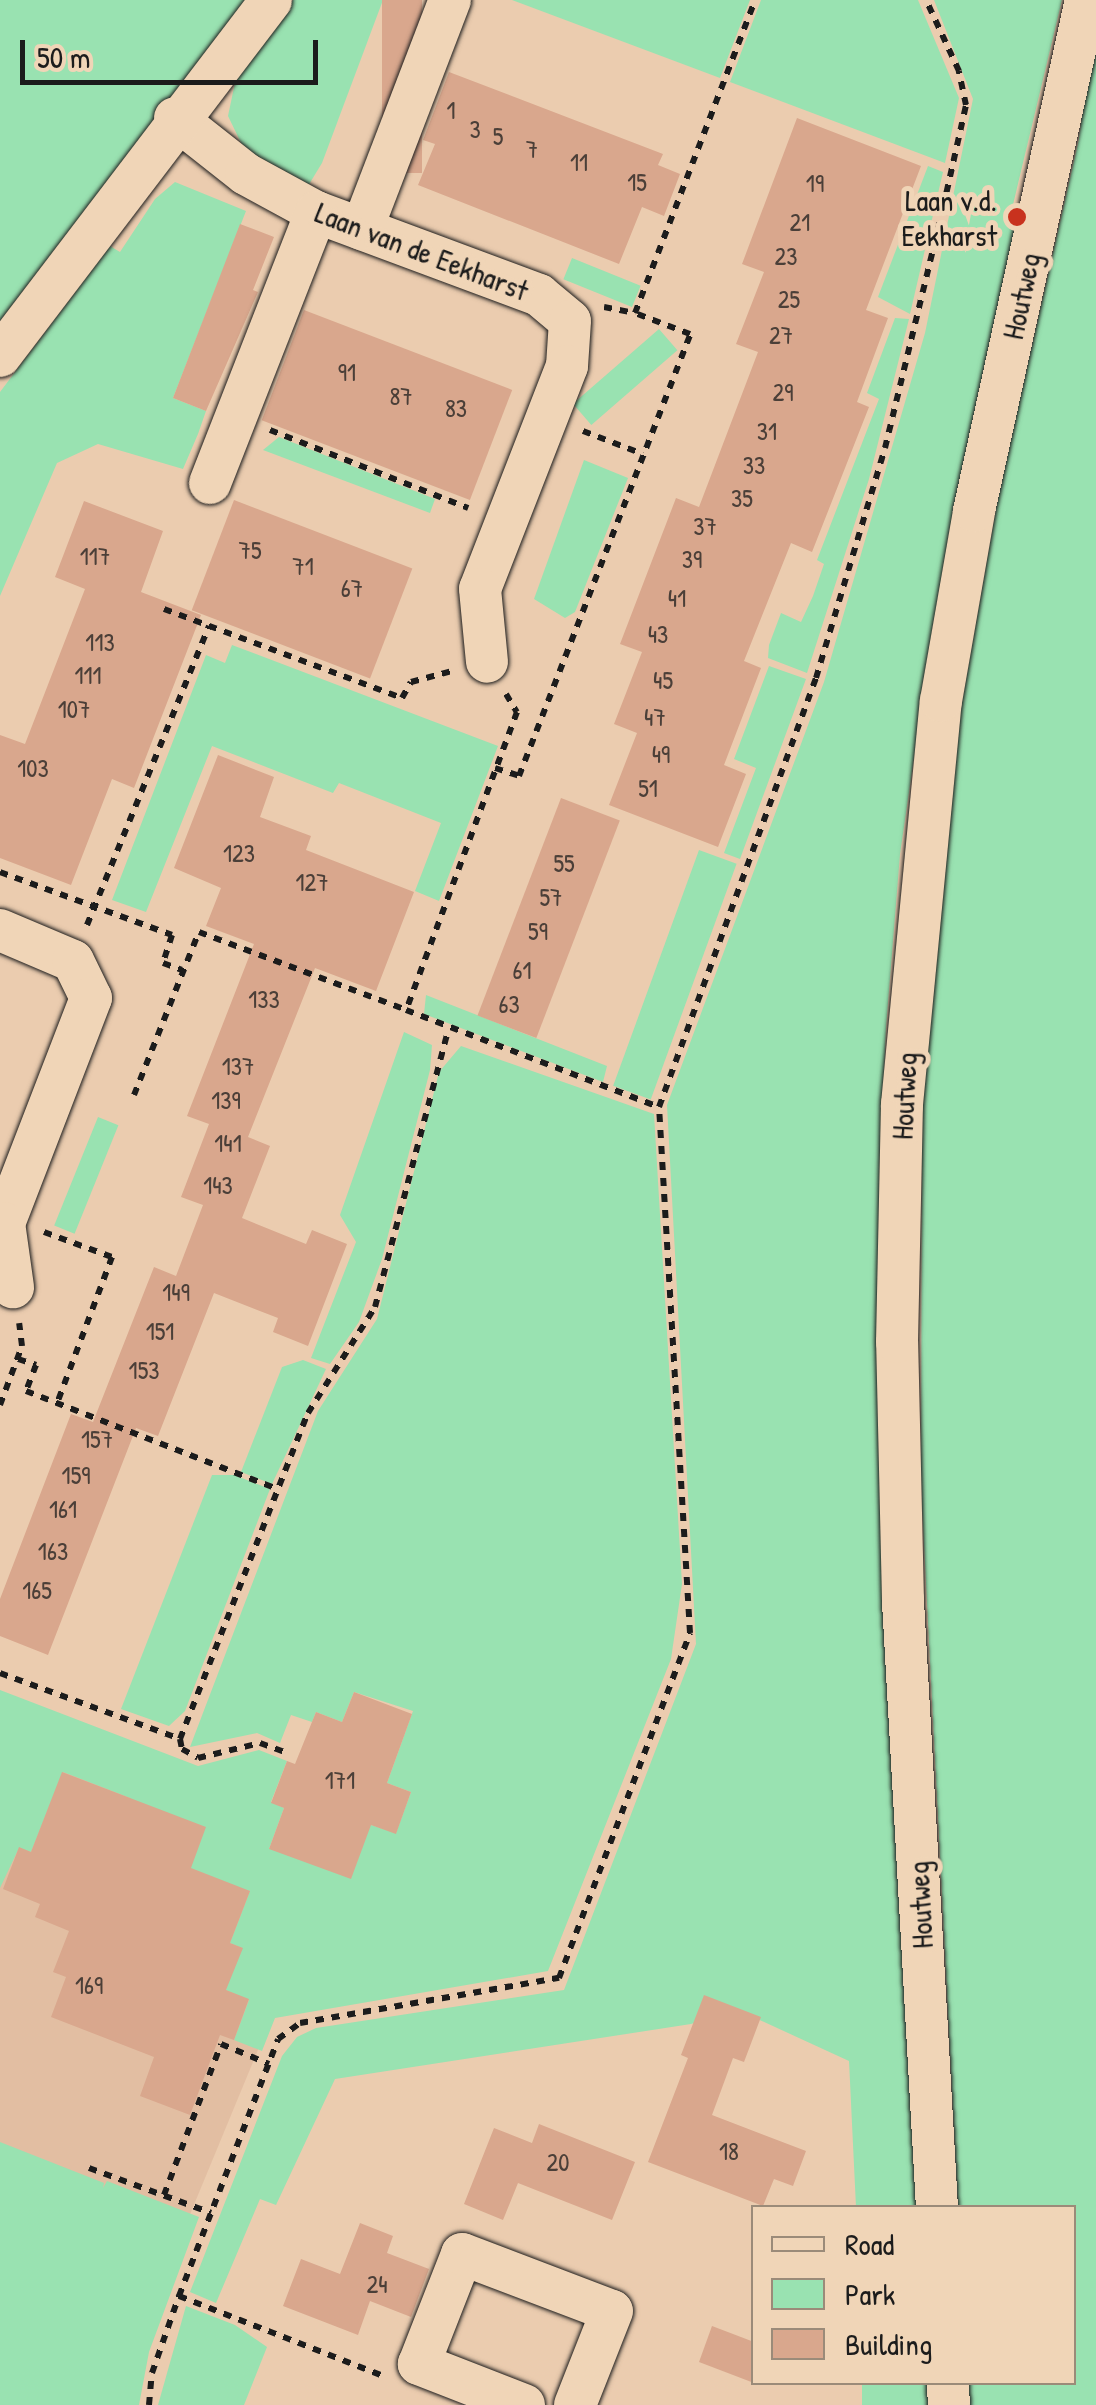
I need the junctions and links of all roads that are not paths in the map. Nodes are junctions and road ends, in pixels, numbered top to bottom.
1 (271, 0) edge
2 (450, 0) edge
3 (1086, 0) edge
4 (175, 118) junction
5 (316, 212) junction
6 (362, 229) junction
7 (0, 356) edge
8 (210, 482) dead end
9 (486, 662) road end
10 (0, 930) edge
11 (13, 1287) road end
12 (937, 2205) edge
13 (524, 2405) edge
14 (575, 2405) edge

1 - 4 street
2 - 6 street
3 - 12 street, Houtweg
4 - 5 street, Laan van de Eekharst
4 - 7 street
5 - 6 street, Laan van de Eekharst
5 - 8 street
6 - 9 street, Laan van de Eekharst
10 - 11 street
13 - 14 street

